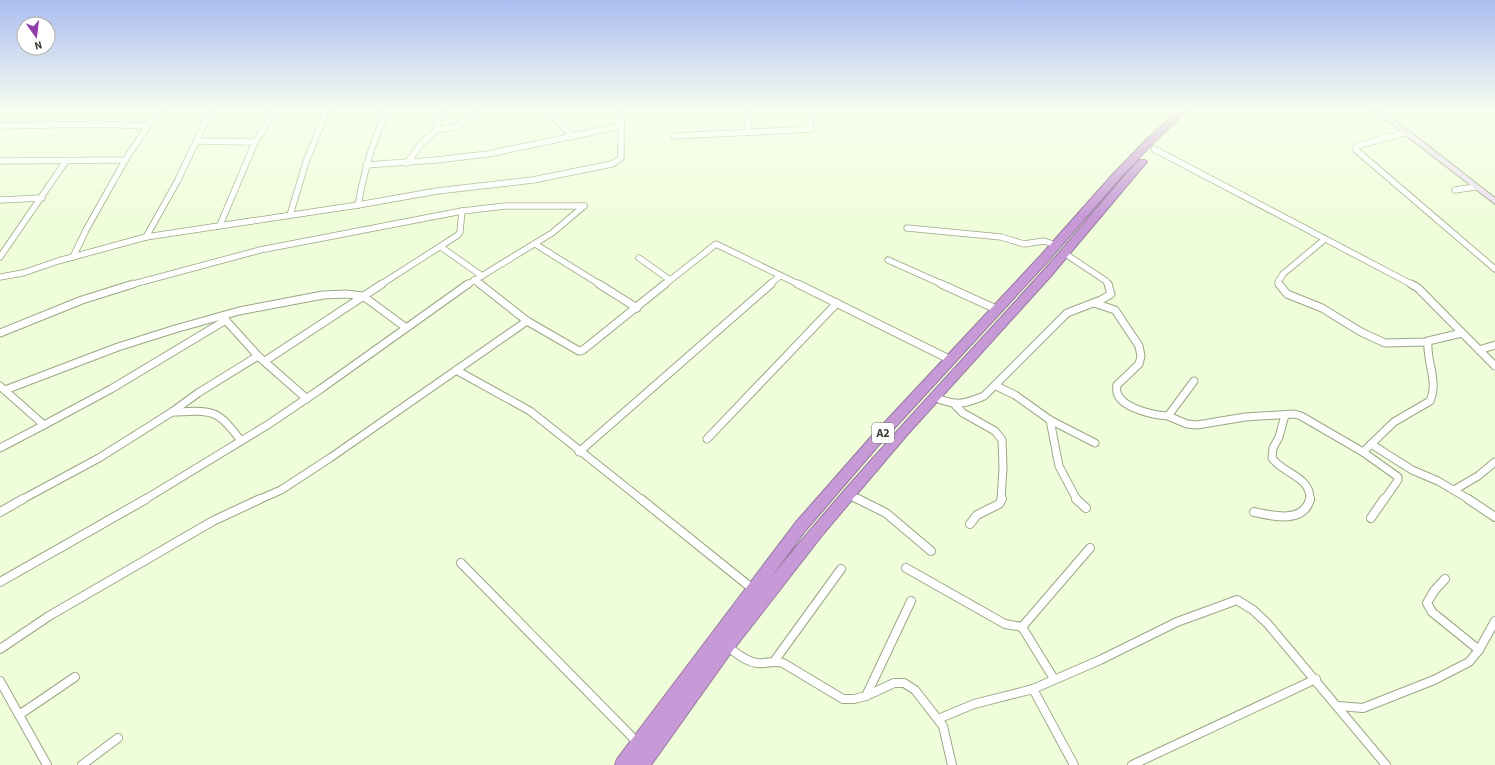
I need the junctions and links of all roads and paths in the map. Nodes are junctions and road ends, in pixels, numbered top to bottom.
1 (134, 146) edge
2 (194, 146) edge
3 (253, 146) edge
4 (312, 146) edge
5 (373, 146) edge
6 (420, 146) edge
7 (527, 146) edge
8 (621, 146) edge
9 (1150, 146) edge
10 (1358, 146) edge
11 (1424, 146) edge
12 (1154, 148) joint
13 (125, 160) junction
14 (0, 161) edge
15 (66, 161) junction
16 (407, 163) junction
17 (366, 165) junction
18 (1475, 186) junction
19 (1455, 190) dead end
20 (42, 198) junction
21 (0, 200) edge
22 (1495, 202) edge
23 (358, 205) junction
24 (462, 211) junction
25 (290, 215) junction
26 (220, 225) junction
27 (907, 228) dead end
28 (146, 237) junction
29 (1325, 239) junction
30 (535, 244) junction
31 (441, 247) junction
32 (1060, 249) junction
33 (0, 257) edge
34 (73, 257) junction
35 (640, 258) dead end
36 (888, 260) dead end
37 (1495, 270) edge
38 (482, 276) junction
39 (780, 276) junction
40 (0, 277) edge
41 (474, 280) junction
42 (670, 280) junction
43 (363, 296) junction
44 (837, 303) junction
45 (1094, 303) junction
46 (637, 308) junction
47 (996, 309) junction
48 (224, 318) junction
49 (527, 321) junction
50 (405, 327) junction
51 (0, 333) edge
52 (1462, 333) junction
53 (1427, 342) junction
54 (1495, 345) edge
55 (1479, 350) junction
56 (262, 358) junction
57 (952, 360) junction
58 (1495, 366) edge
59 (456, 370) junction
60 (1194, 381) dead end
61 (996, 386) junction
62 (2, 388) edge
63 (934, 397) junction
64 (307, 399) junction
65 (956, 406) junction
66 (172, 412) junction
67 (1285, 415) junction
68 (1168, 416) junction
69 (1050, 420) junction
70 (44, 425) junction
71 (707, 439) dead end
72 (241, 441) junction
73 (1095, 444) dead end
74 (1371, 444) junction
75 (0, 448) edge
76 (579, 452) junction
77 (1363, 452) junction
78 (1495, 462) edge
79 (1454, 490) junction
80 (848, 495) junction
81 (1086, 508) dead end
82 (0, 512) edge
83 (1254, 512) dead end
84 (1495, 517) edge
85 (1371, 518) dead end
86 (970, 524) dead end
87 (1090, 548) dead end
88 (931, 551) dead end
89 (461, 563) dead end
90 (906, 568) dead end
91 (841, 570) dead end
92 (1445, 579) dead end
93 (0, 582) edge
94 (754, 590) junction
95 (911, 601) dead end
96 (1495, 621) edge
97 (1022, 627) junction
98 (728, 647) junction
99 (0, 649) edge
100 (1480, 650) junction
101 (776, 660) junction
102 (75, 677) dead end
103 (1054, 679) junction
104 (1316, 679) junction
105 (0, 681) edge
106 (1033, 689) junction
107 (866, 696) junction
108 (1338, 706) junction
109 (19, 715) junction
110 (938, 719) junction
111 (118, 738) dead end
112 (638, 743) junction
113 (47, 765) edge
114 (82, 765) edge
115 (623, 765) edge
116 (641, 765) edge
117 (952, 765) edge
118 (1074, 765) edge
119 (1132, 765) edge
120 (1386, 765) edge

1 - 13 street
2 - 28 street
3 - 26 street
4 - 25 street
5 - 17 street
6 - 16 street
7 - 16 street
8 - 23 street
9 - 32 highway, A2
10 - 37 street
11 - 18 street
12 - 29 street
12 - 32 highway, A2
13 - 15 street
13 - 34 street
14 - 15 street
15 - 20 street
16 - 17 street
17 - 23 street
18 - 19 street
18 - 22 street
20 - 21 street
20 - 33 street
23 - 25 street
24 - 30 street
24 - 31 street
24 - 51 street
25 - 26 street
26 - 28 street
27 - 32 street
28 - 34 street
29 - 52 street
29 - 53 street
30 - 38 street
30 - 46 street
31 - 38 street
31 - 43 street
32 - 45 street
32 - 47 highway, A2
32 - 63 highway, A2
34 - 40 street
35 - 42 street
36 - 47 street
38 - 41 street
39 - 42 street
39 - 44 street
39 - 76 street
41 - 49 street
41 - 50 street
42 - 46 street
43 - 48 street
43 - 50 street
43 - 56 street
44 - 57 street
44 - 71 street
45 - 61 street
45 - 68 street
46 - 49 street
47 - 57 highway, A2
48 - 56 street
48 - 62 street
48 - 70 street
49 - 59 street
50 - 64 street
52 - 53 street
52 - 55 street
53 - 74 street
54 - 55 street
55 - 58 street
56 - 64 street
56 - 66 street
57 - 94 highway, A2
59 - 76 street
59 - 99 street
60 - 68 street
61 - 65 street
61 - 69 street
62 - 70 street
63 - 65 street
63 - 80 highway, A2
64 - 72 street
65 - 86 street
66 - 72 street
66 - 82 street
67 - 68 street
67 - 77 street
67 - 83 street
69 - 73 street
69 - 81 street
70 - 75 street
72 - 93 street
74 - 77 street
74 - 79 street
76 - 94 street
77 - 85 street
78 - 79 street
79 - 84 street
80 - 88 street
80 - 98 highway, A2
87 - 97 street
89 - 112 street
90 - 97 street
91 - 101 street
92 - 100 street
94 - 112 highway, A2
95 - 107 street
96 - 100 street
97 - 103 street
98 - 101 street
98 - 116 highway, A2
100 - 108 street
101 - 107 street
102 - 109 street
103 - 104 street
103 - 106 street
104 - 108 street
104 - 119 street
105 - 109 street
106 - 110 street
106 - 118 street
107 - 110 street
108 - 120 street
109 - 113 street
110 - 117 street
111 - 114 street
112 - 115 highway, A2

